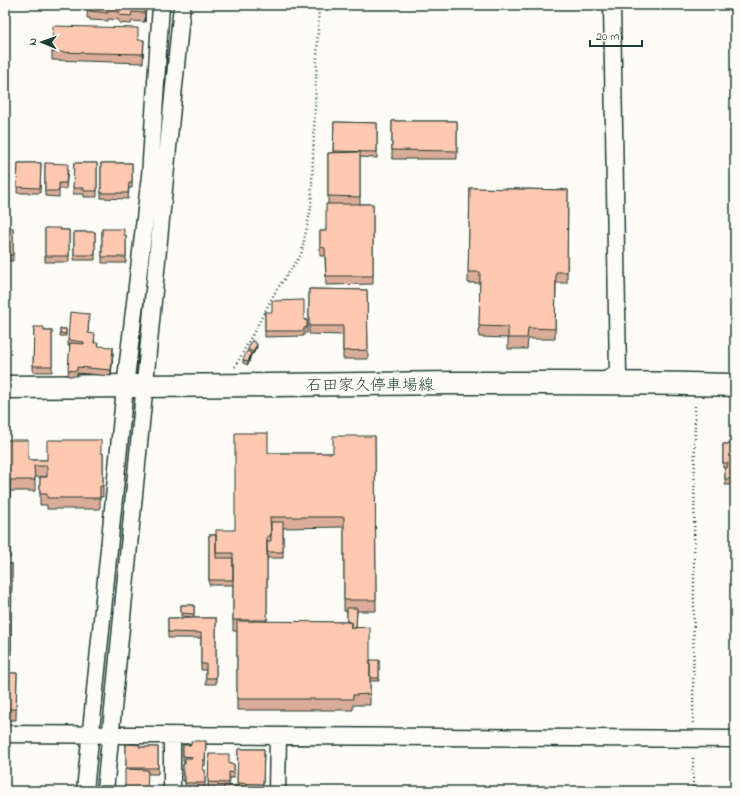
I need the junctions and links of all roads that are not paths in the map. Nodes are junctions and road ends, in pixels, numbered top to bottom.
1 (161, 5) edge
2 (182, 5) edge
3 (612, 5) edge
4 (600, 382) junction
5 (735, 385) edge
6 (135, 387) junction
7 (5, 388) edge
8 (5, 734) edge
9 (90, 735) junction
10 (110, 735) junction
11 (172, 736) junction
12 (278, 736) junction
13 (735, 739) edge
14 (86, 791) edge
15 (105, 791) edge
16 (172, 791) edge
17 (277, 791) edge

1 - 6 street
2 - 6 street
3 - 4 street
4 - 5 main road, 石田家久停車場線
4 - 6 main road, 石田家久停車場線
6 - 7 main road, 石田家久停車場線
6 - 9 street
6 - 10 street
8 - 9 street
9 - 10 street
9 - 14 street
10 - 11 street
10 - 15 street
11 - 12 street
11 - 16 street
12 - 13 street
12 - 17 street

